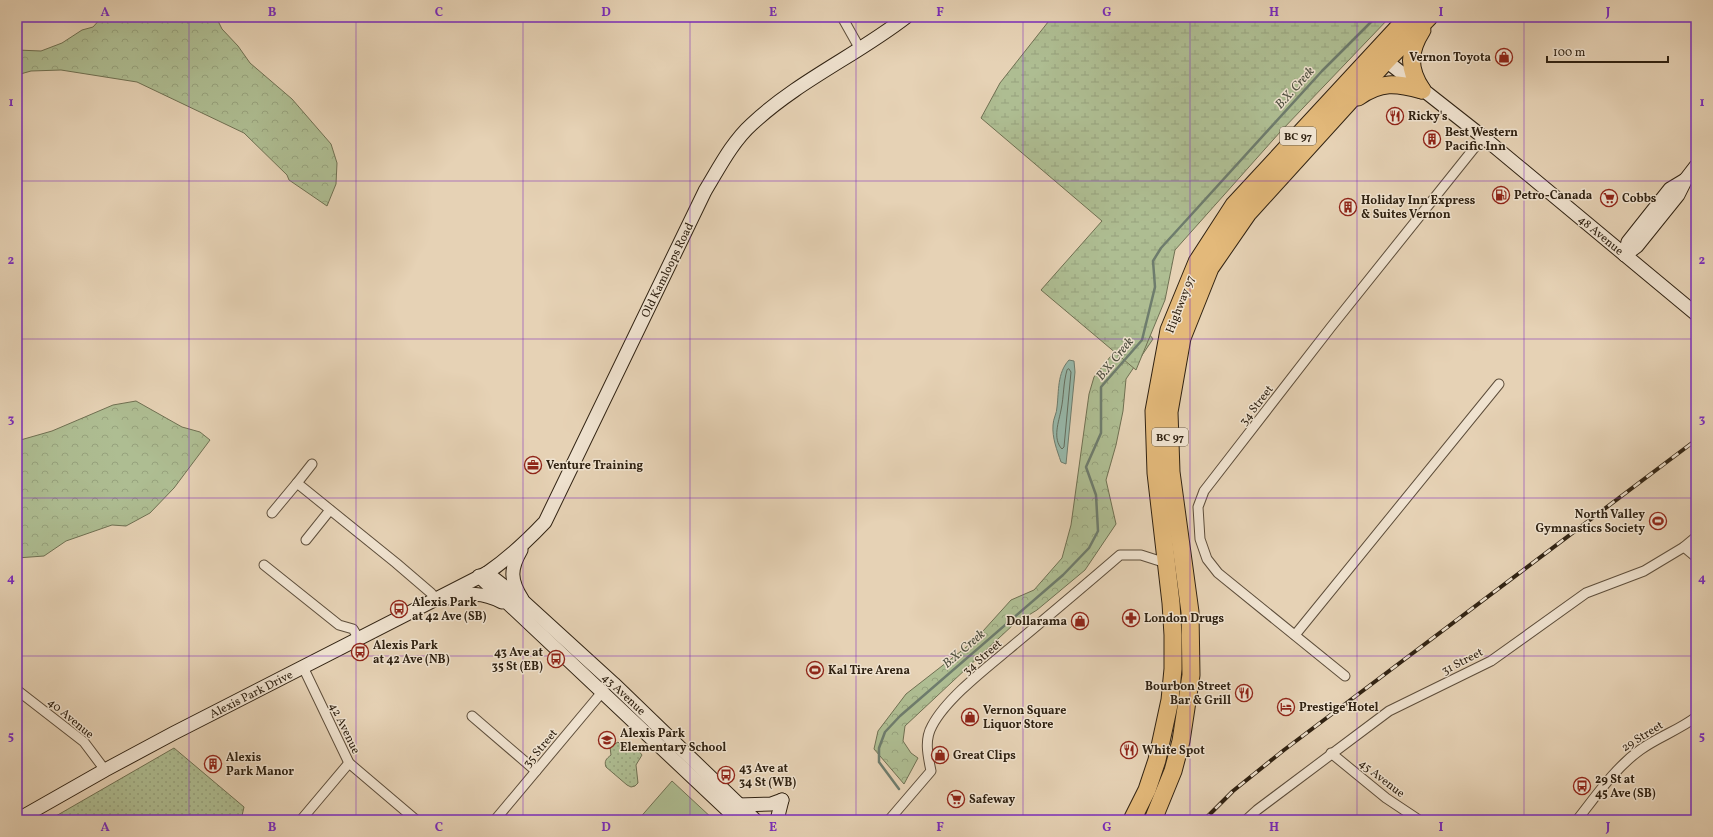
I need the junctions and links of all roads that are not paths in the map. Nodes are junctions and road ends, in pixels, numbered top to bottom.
1 (842, 17) edge
2 (906, 17) edge
3 (1408, 17) edge
4 (1429, 17) edge
5 (860, 49) junction
6 (1380, 56) junction
7 (1422, 90) junction
8 (1346, 105) junction
9 (1483, 137) junction
10 (1696, 166) edge
11 (1625, 255) junction
12 (1696, 314) edge
13 (1499, 384) dead end
14 (312, 464) dead end
15 (297, 483) junction
16 (330, 510) junction
17 (272, 513) dead end
18 (1696, 537) edge
19 (306, 540) dead end
20 (525, 544) junction
21 (1684, 547) junction
22 (1696, 557) edge
23 (1166, 563) junction
24 (264, 565) dead end
25 (483, 574) junction
26 (431, 602) junction
27 (524, 602) junction
28 (508, 605) junction
29 (1295, 635) junction
30 (359, 639) junction
31 (303, 667) junction
32 (1345, 676) dead end
33 (17, 690) edge
34 (603, 691) junction
35 (472, 716) dead end
36 (1696, 717) edge
37 (1331, 753) junction
38 (349, 763) junction
39 (105, 770) junction
40 (536, 771) junction
41 (1147, 790) junction
42 (1163, 796) junction
43 (738, 805) junction
44 (17, 820) edge
45 (301, 820) edge
46 (416, 820) edge
47 (495, 820) edge
48 (738, 820) edge
49 (755, 820) edge
50 (778, 820) edge
51 (889, 820) edge
52 (1132, 820) edge
53 (1153, 820) edge
54 (1246, 820) edge
55 (1419, 820) edge
56 (1576, 820) edge

1 - 5 street
2 - 5 street, Old Kamloops Road
3 - 6 highway, Highway 97 / BC 97
4 - 6 highway, Highway 97 / BC 97
4 - 7 highway
5 - 20 street, Old Kamloops Road
6 - 7 street, 48 Avenue
6 - 8 highway, Highway 97 / BC 97
6 - 23 highway, Highway 97 / BC 97
7 - 8 highway
7 - 9 street, 48 Avenue
8 - 42 highway, Highway 97 / BC 97
9 - 11 street, 48 Avenue
9 - 29 street, 34 Street
10 - 11 street
11 - 12 street, 48 Avenue
13 - 29 street
14 - 15 street
15 - 16 street
15 - 17 street
16 - 19 street
16 - 26 street
18 - 21 street, 31 Street
20 - 25 street, Old Kamloops Road
20 - 27 street
21 - 22 street
21 - 37 street, 31 Street
23 - 41 highway, Highway 97 / BC 97
23 - 51 street, 34 Street
24 - 30 street
25 - 26 street, Alexis Park Drive
25 - 27 street, 43 Avenue
25 - 28 street, 43 Avenue
26 - 28 street
26 - 30 street, Alexis Park Drive
27 - 43 street, 43 Avenue
28 - 34 street, 43 Avenue
29 - 32 street, 34 Street
30 - 31 street, Alexis Park Drive
31 - 38 street, 42 Avenue
31 - 39 street, Alexis Park Drive
33 - 39 street, 40 Avenue
34 - 40 street, 35 Street
34 - 48 street, 43 Avenue
35 - 40 street
36 - 56 street, 29 Street
37 - 54 street, 31 Street
37 - 55 street, 45 Avenue
38 - 45 street
38 - 46 street, 42 Avenue
39 - 44 street, Alexis Park Drive
40 - 47 street, 35 Street
41 - 42 street
41 - 52 highway, BC 97
42 - 53 highway, BC 97
43 - 49 street, 43 Avenue
43 - 50 street

